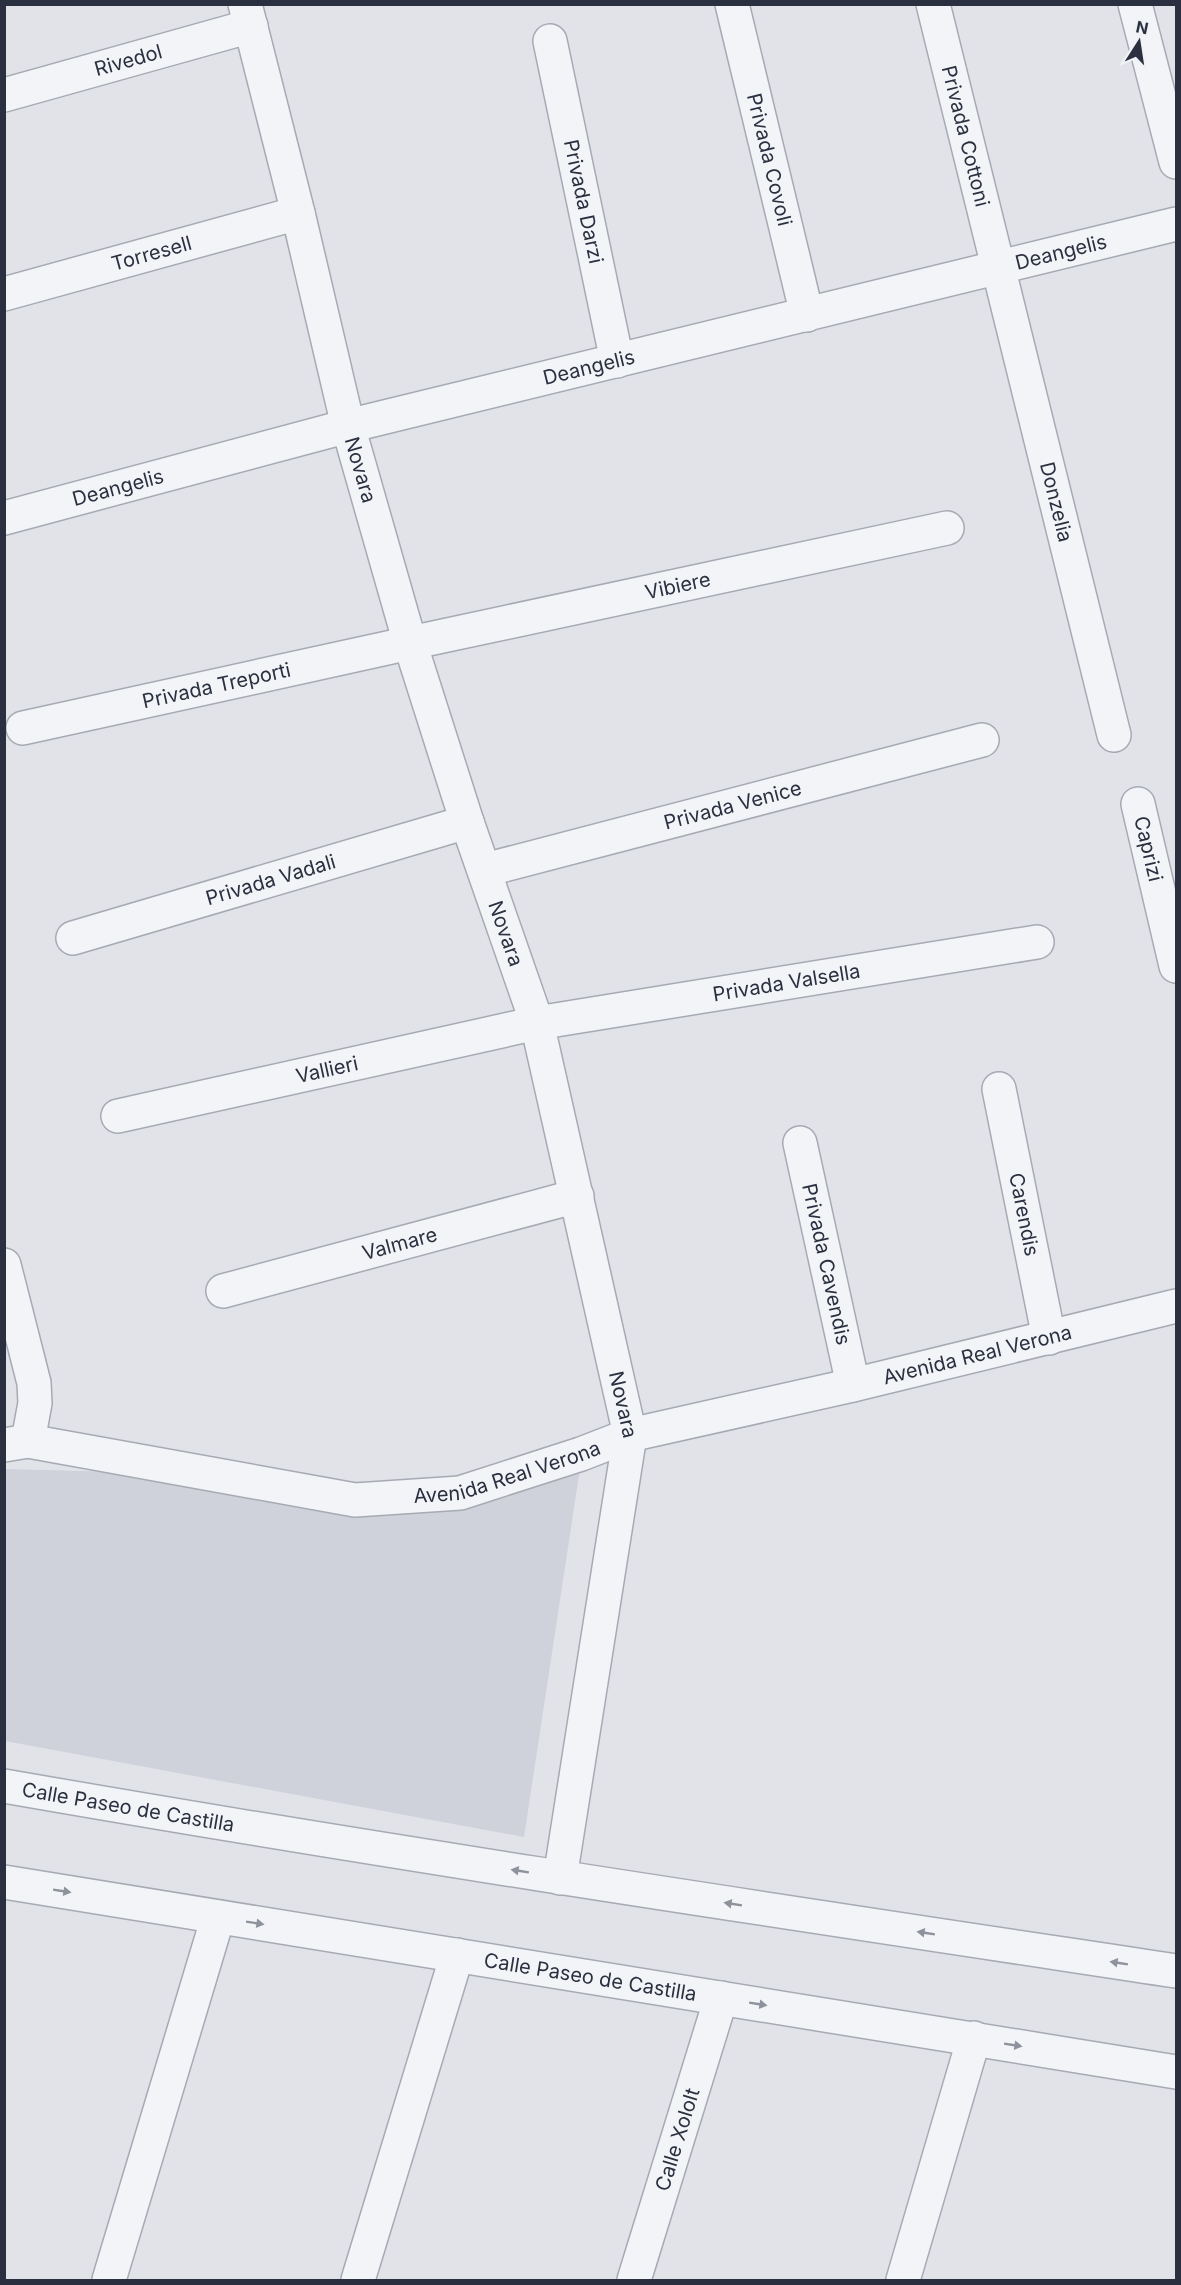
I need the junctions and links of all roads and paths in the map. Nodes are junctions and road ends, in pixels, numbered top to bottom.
1 (732, 4) edge
2 (933, 4) edge
3 (1135, 4) edge
4 (248, 15) edge
5 (550, 41) dead end
6 (4, 95) edge
7 (1176, 162) edge
8 (298, 213) junction
9 (1176, 224) edge
10 (1000, 268) junction
11 (4, 294) edge
12 (807, 315) junction
13 (617, 361) junction
14 (348, 426) junction
15 (4, 518) edge
16 (947, 528) dead end
17 (410, 643) junction
18 (23, 728) dead end
19 (1114, 735) dead end
20 (982, 740) dead end
21 (1138, 804) dead end
22 (467, 822) junction
23 (485, 870) junction
24 (73, 938) dead end
25 (1037, 942) dead end
26 (1176, 966) edge
27 (537, 1023) junction
28 (999, 1089) dead end
29 (118, 1116) dead end
30 (800, 1143) dead end
31 (577, 1196) junction
32 (4, 1265) edge
33 (222, 1291) dead end
34 (1176, 1306) edge
35 (1049, 1338) junction
36 (853, 1385) junction
37 (630, 1435) junction
38 (16, 1443) edge
39 (4, 1786) edge
40 (560, 1878) junction
41 (4, 1882) edge
42 (218, 1917) junction
43 (457, 1955) junction
44 (1176, 1971) edge
45 (721, 1998) junction
46 (974, 2038) junction
47 (1176, 2072) edge
48 (109, 2280) edge
49 (358, 2280) edge
50 (634, 2280) edge
51 (903, 2280) edge

1 - 12 street, Privada Covoli
2 - 10 street, Privada Cottoni
3 - 7 street
4 - 6 street, Rivedol
4 - 8 street, Novara
5 - 13 street, Privada Darzi
8 - 11 street, Torresell
8 - 14 street, Novara
9 - 10 street, Deangelis
10 - 12 street, Deangelis
10 - 19 street, Donzelia
12 - 13 street, Deangelis
13 - 14 street, Deangelis
14 - 15 street, Deangelis
14 - 17 street, Novara
16 - 17 street, Vibiere
17 - 18 street, Privada Treporti
17 - 22 street, Novara
20 - 23 street, Privada Venice
21 - 26 street, Caprizi
22 - 23 street, Novara
22 - 24 street, Privada Vadali
23 - 27 street, Novara
25 - 27 street, Privada Valsella
27 - 29 street, Vallieri
27 - 31 street, Novara
28 - 35 street, Carendis
30 - 36 street, Privada Cavendis
31 - 33 street, Valmare
31 - 37 street, Novara
32 - 38 street
34 - 35 street, Avenida Real Verona
35 - 36 street, Avenida Real Verona
36 - 37 street, Avenida Real Verona
37 - 38 street, Avenida Real Verona
37 - 40 street, Novara
40 -> 39 street, Calle Paseo de Castilla
44 -> 40 street, Calle Paseo de Castilla
41 -> 42 street, Calle Paseo de Castilla
42 -> 43 street, Calle Paseo de Castilla
42 - 48 street
43 - 45 street, Calle Paseo de Castilla
43 - 49 street
45 -> 46 street, Calle Paseo de Castilla
45 - 50 street, Calle Xololt
46 -> 47 street, Calle Paseo de Castilla
46 - 51 street

